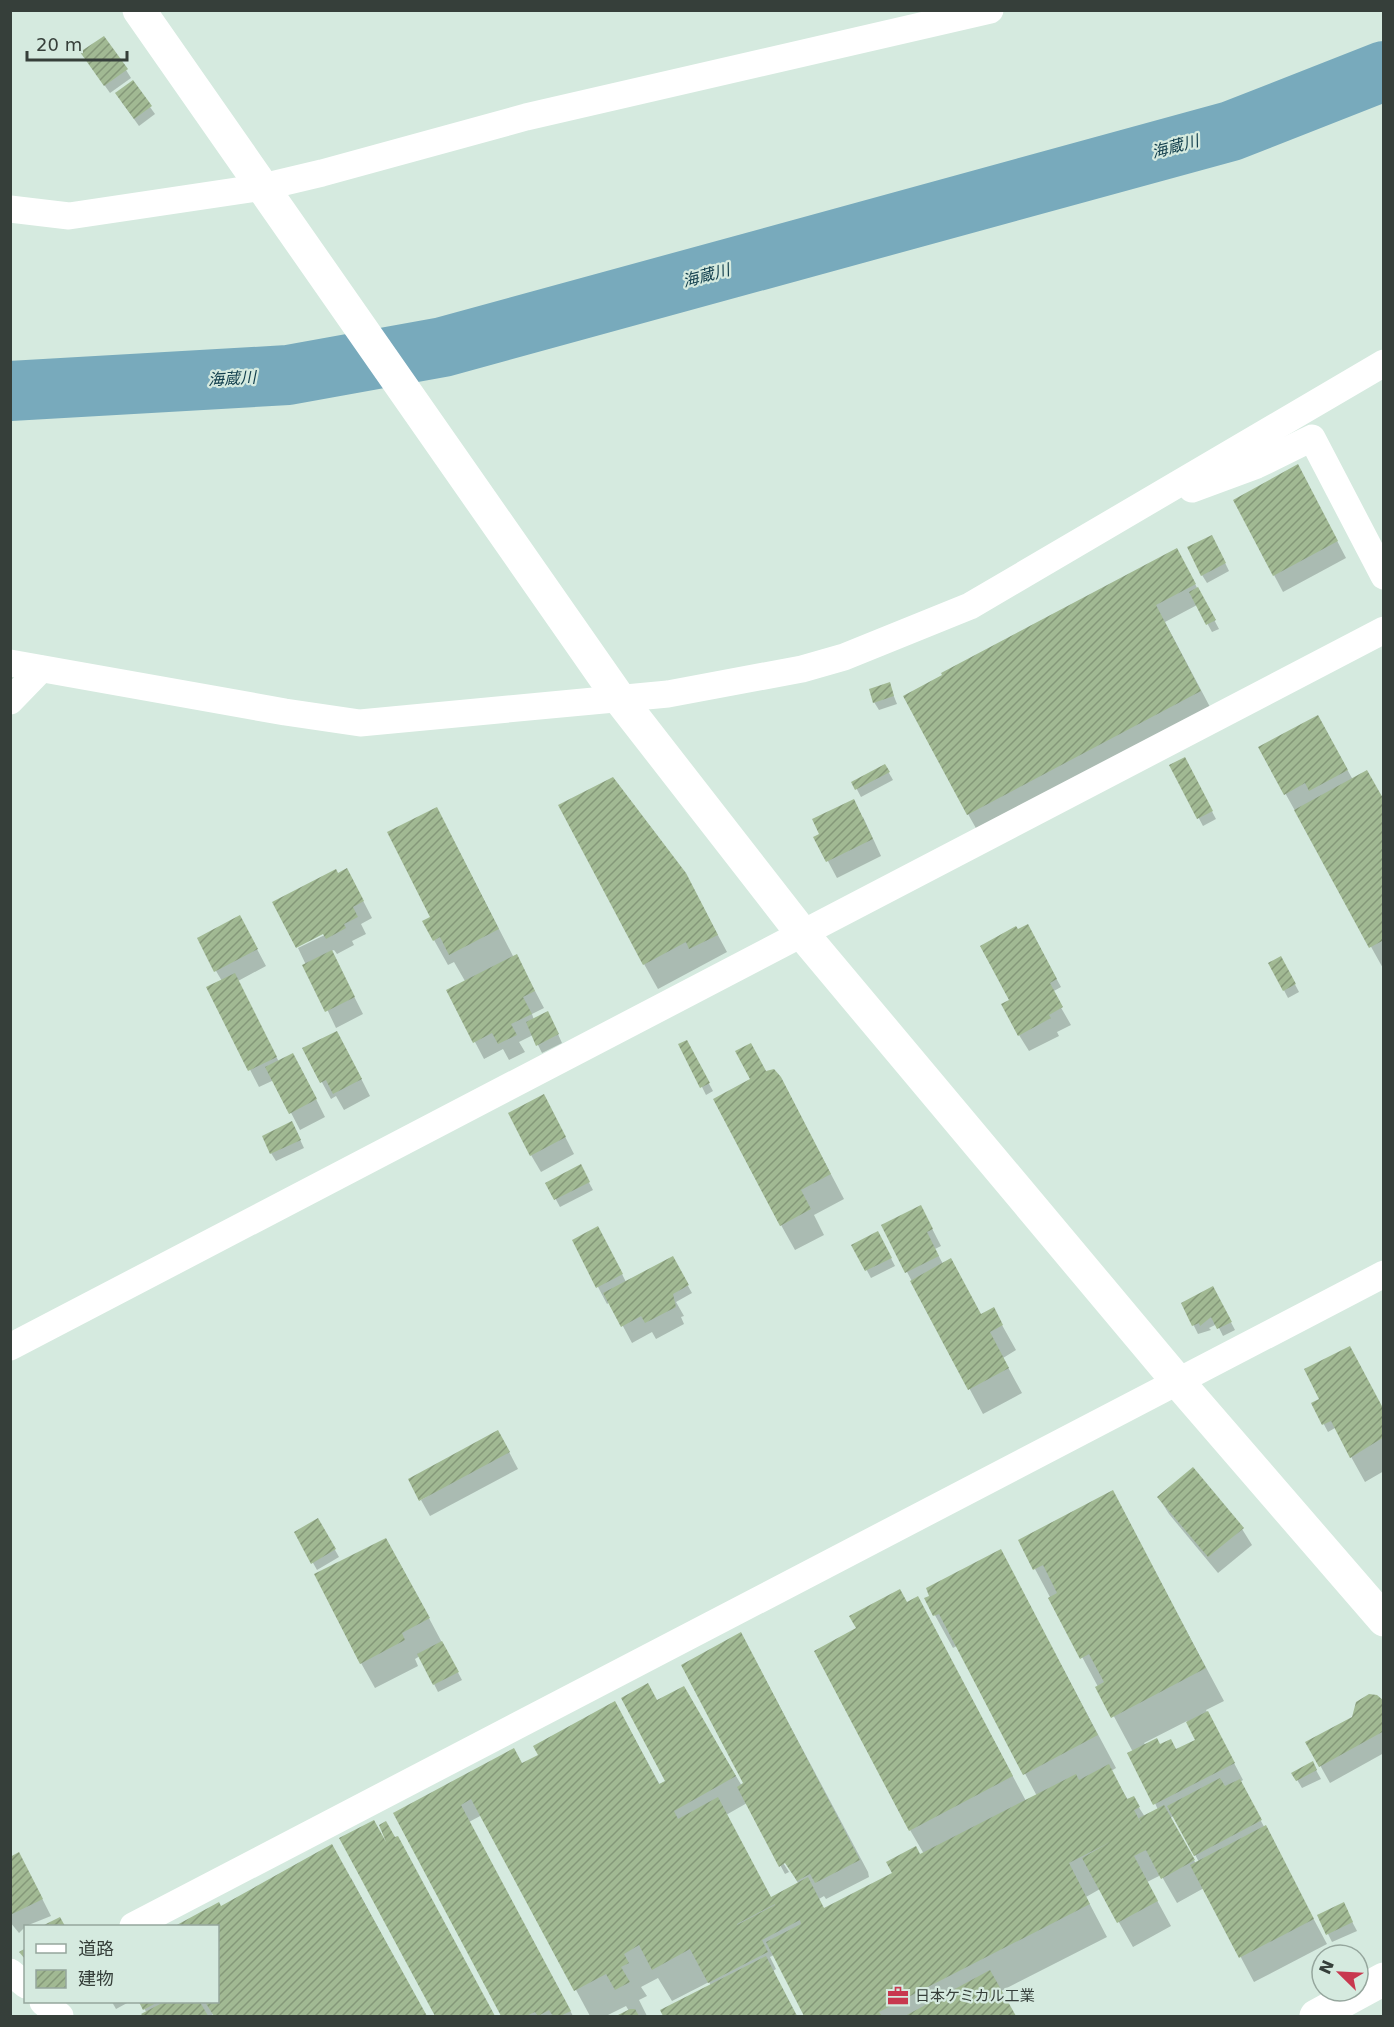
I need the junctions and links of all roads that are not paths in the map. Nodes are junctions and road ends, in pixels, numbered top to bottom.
1 (139, 10) edge
2 (990, 11) edge
3 (263, 187) junction
4 (10, 209) edge
5 (1383, 363) edge
6 (1126, 513) junction
7 (1383, 576) edge
8 (1383, 630) edge
9 (10, 663) edge
10 (41, 669) junction
11 (619, 698) junction
12 (10, 701) edge
13 (801, 932) junction
14 (1383, 1274) edge
15 (10, 1347) edge
16 (1179, 1383) junction
17 (1383, 1620) edge
18 (135, 1925) edge
19 (1383, 1979) edge
20 (45, 2003) edge
21 (60, 2016) edge
22 (1316, 2016) edge

1 - 3 main road
2 - 3 street
3 - 4 street
3 - 11 main road
5 - 6 street
6 - 7 street
6 - 11 street
8 - 13 street
9 - 10 street
10 - 11 street
10 - 12 street
11 - 13 main road
13 - 15 street
13 - 16 main road
14 - 16 street
16 - 17 main road
16 - 18 street
19 - 22 main road
20 - 21 street

